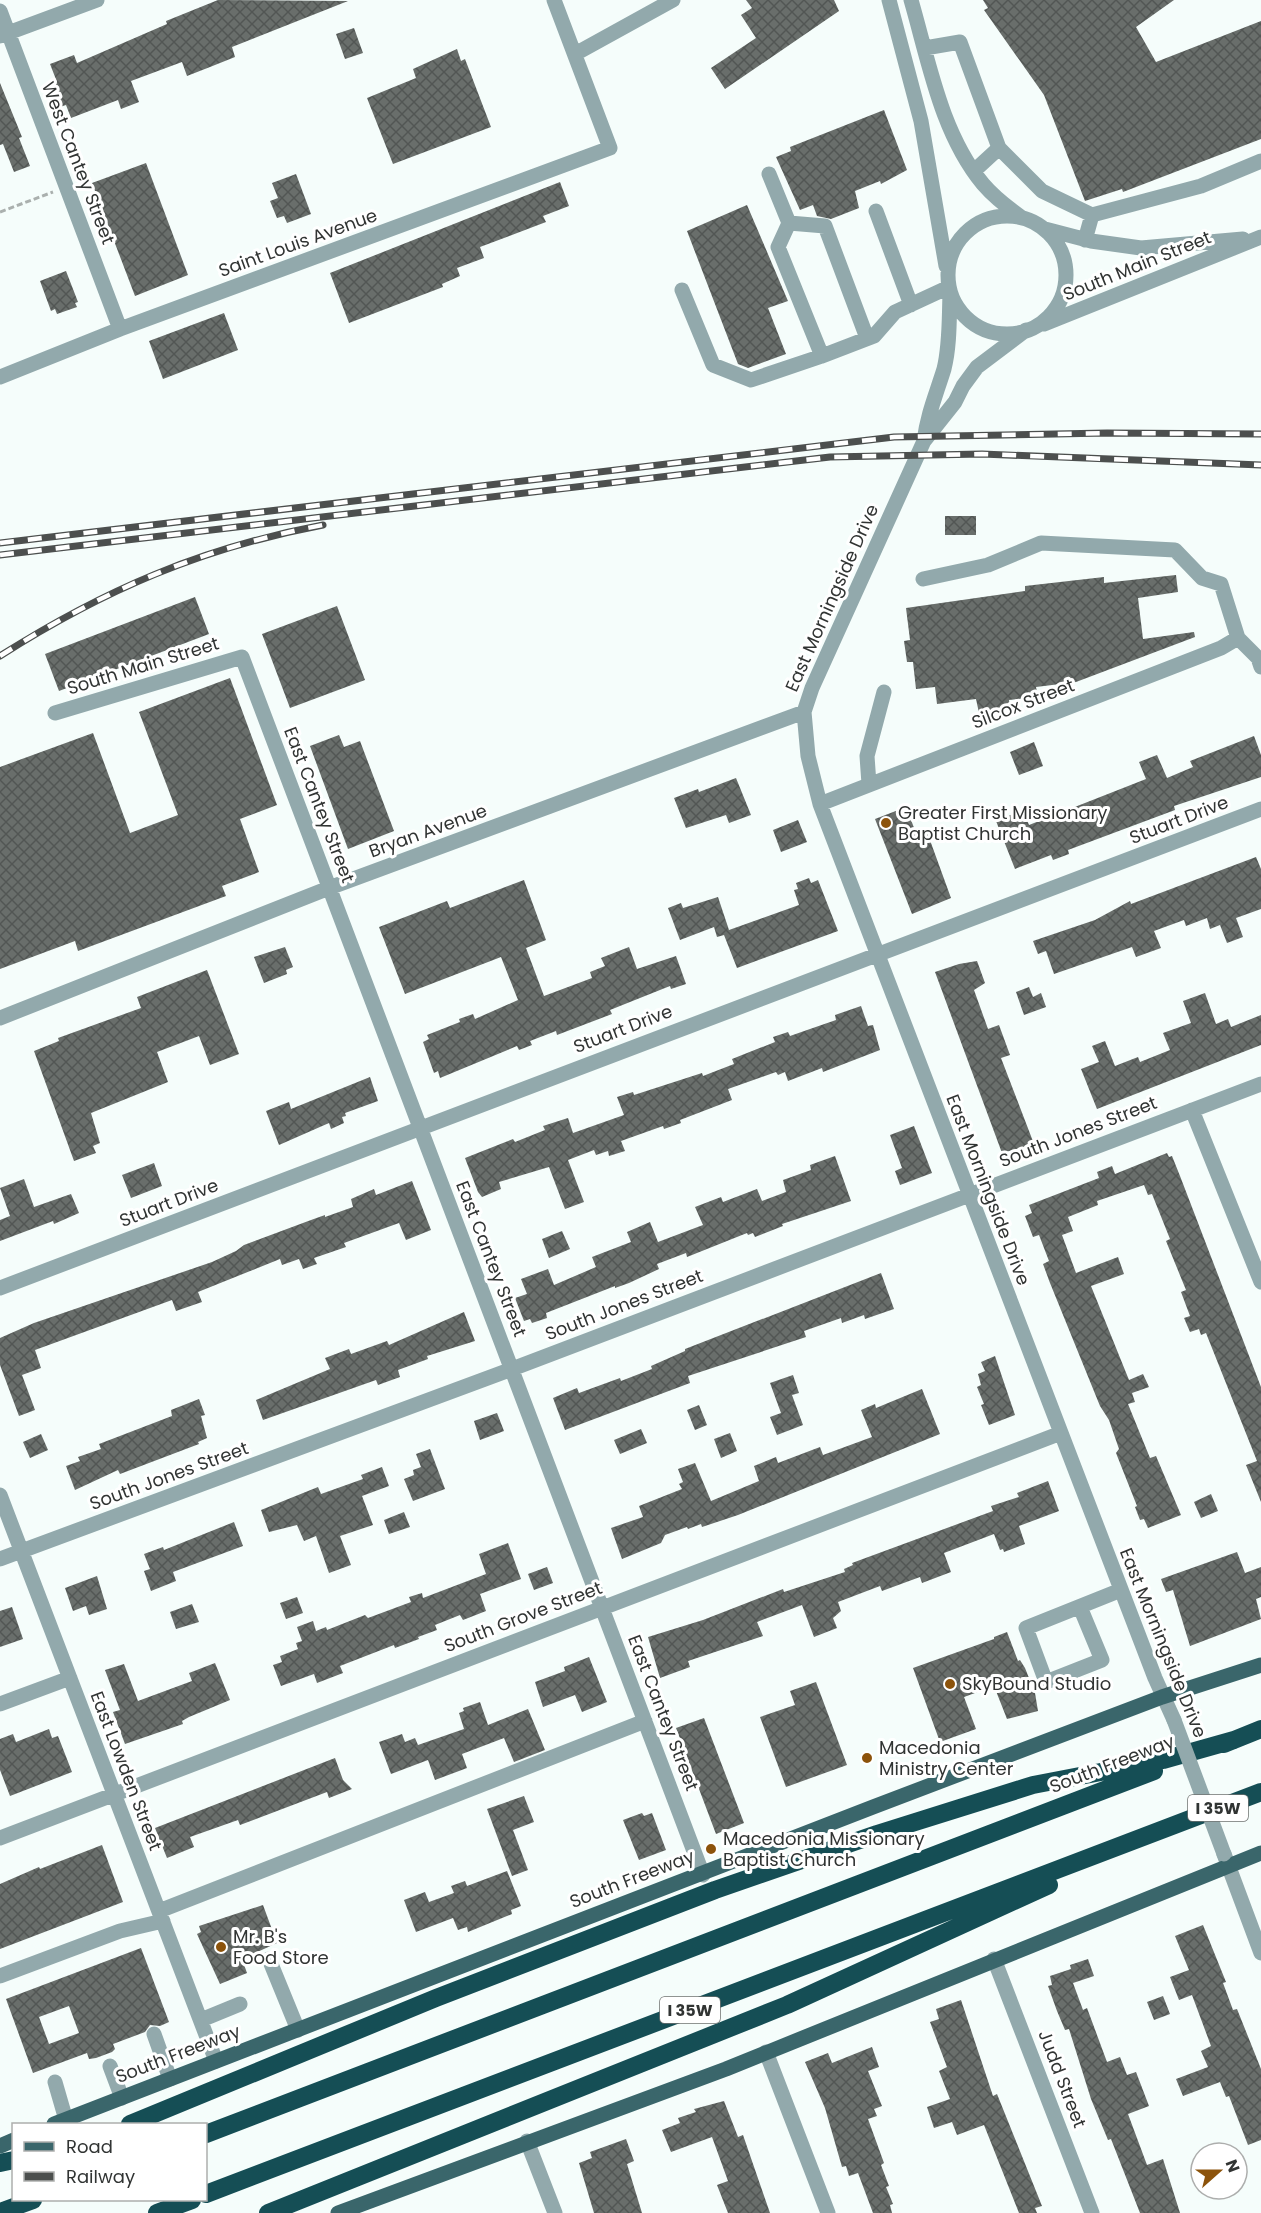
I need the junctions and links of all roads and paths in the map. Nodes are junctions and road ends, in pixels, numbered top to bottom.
1 (97, 0) edge
2 (554, 0) edge
3 (673, 0) edge
4 (888, 0) edge
5 (911, 0) edge
6 (0, 11) edge
7 (4, 35) edge
8 (925, 48) junction
9 (575, 54) junction
10 (999, 148) junction
11 (1261, 161) edge
12 (974, 171) junction
13 (769, 174) dead end
14 (66, 187) junction
15 (876, 211) dead end
16 (0, 212) edge
17 (1092, 215) junction
18 (1021, 217) junction
19 (789, 223) junction
20 (1043, 229) junction
21 (1260, 237) edge
22 (1085, 240) junction
23 (947, 268) junction
24 (950, 289) junction
25 (682, 290) dead end
26 (911, 305) junction
27 (120, 329) junction
28 (1028, 330) junction
29 (867, 338) junction
30 (822, 356) junction
31 (0, 377) edge
32 (924, 441) junction
33 (923, 579) dead end
34 (1238, 638) junction
35 (242, 657) joint
36 (1261, 667) edge
37 (884, 692) dead end
38 (804, 712) junction
39 (55, 713) dead end
40 (870, 784) junction
41 (820, 804) junction
42 (1261, 809) edge
43 (329, 888) junction
44 (876, 953) junction
45 (0, 1018) edge
46 (1261, 1084) edge
47 (1192, 1110) junction
48 (420, 1127) junction
49 (969, 1195) junction
50 (1261, 1282) edge
51 (0, 1288) edge
52 (512, 1369) junction
53 (1061, 1433) junction
54 (0, 1495) edge
55 (22, 1551) junction
56 (0, 1560) edge
57 (1121, 1590) junction
58 (1080, 1607) junction
59 (602, 1608) junction
60 (1261, 1665) edge
61 (70, 1678) junction
62 (1162, 1697) junction
63 (0, 1704) edge
64 (645, 1721) junction
65 (1261, 1729) edge
66 (1234, 1740) junction
67 (1261, 1792) edge
68 (115, 1794) junction
69 (1174, 1825) junction
70 (0, 1838) edge
71 (1261, 1852) edge
72 (1225, 1860) junction
73 (703, 1875) junction
74 (161, 1916) junction
75 (1261, 1953) edge
76 (269, 1959) dead end
77 (994, 1959) junction
78 (0, 1976) edge
79 (240, 2004) dead end
80 (201, 2020) junction
81 (298, 2030) junction
82 (154, 2034) dead end
83 (766, 2052) junction
84 (216, 2061) junction
85 (110, 2066) dead end
86 (171, 2079) junction
87 (55, 2082) dead end
88 (122, 2098) junction
89 (60, 2122) edge
90 (132, 2123) edge
91 (207, 2134) edge
92 (527, 2142) junction
93 (207, 2194) edge
94 (28, 2201) edge
95 (187, 2201) edge
96 (0, 2212) edge
97 (157, 2213) edge
98 (268, 2213) edge
99 (338, 2213) edge
100 (555, 2213) edge
101 (828, 2213) edge
102 (1092, 2213) edge

1 - 7 street
2 - 9 street
3 - 9 street
4 - 23 street
5 - 8 street
6 - 7 street, West Cantey Street
7 - 14 street, West Cantey Street
8 - 10 street
8 - 12 street
9 - 27 street, Saint Louis Avenue
10 - 12 street
10 - 17 street
11 - 17 street
12 - 18 street
13 - 19 street
14 - 16 path
14 - 27 street, West Cantey Street
15 - 26 street
17 - 22 street
18 - 20 street
18 - 23 street
19 - 29 street
19 - 30 street
20 - 22 street, South Main Street
20 - 28 street
21 - 22 street, South Main Street
21 - 28 street, South Main Street
23 - 24 street
24 - 26 street
24 - 28 street
24 - 32 street
25 - 30 street
26 - 29 street
27 - 31 street, Saint Louis Avenue
28 - 32 street
29 - 30 street
32 - 38 street, East Morningside Drive
33 - 34 street
34 - 36 street
34 - 40 street, Silcox Street
35 - 39 street, South Main Street
35 - 43 street, East Cantey Street
37 - 40 street
38 - 41 street, East Morningside Drive
38 - 43 street, Bryan Avenue
40 - 41 street, Silcox Street
41 - 44 street, East Morningside Drive
42 - 44 street, Stuart Drive
43 - 45 street, Bryan Avenue
43 - 48 street, East Cantey Street
44 - 48 street, Stuart Drive
44 - 49 street, East Morningside Drive
46 - 47 street, South Jones Street
47 - 49 street, South Jones Street
47 - 50 street
48 - 51 street, Stuart Drive
48 - 52 street, East Cantey Street
49 - 52 street, South Jones Street
49 - 53 street, East Morningside Drive
52 - 55 street, South Jones Street
52 - 59 street, East Cantey Street
53 - 57 street, East Morningside Drive
53 - 59 street, South Grove Street
54 - 55 street, East Lowden Street
55 - 56 street, South Jones Street
55 - 61 street, East Lowden Street
57 - 58 street
57 - 62 street, East Morningside Drive
58 - 58 street
59 - 64 street, East Cantey Street
59 - 68 street, South Grove Street
60 - 62 main road, South Freeway
61 - 63 street
61 - 68 street, East Lowden Street
62 - 72 street, East Morningside Drive, bridge
62 - 73 main road, South Freeway
64 - 73 street, East Cantey Street
64 - 74 street
65 - 66 highway, South Freeway
66 - 90 highway
66 - 91 highway, South Freeway
67 - 69 highway, I 35W
68 - 70 street, South Grove Street
68 - 74 street, East Lowden Street
69 - 93 highway, I 35W
69 - 98 highway
71 - 72 main road
72 - 75 street, East Morningside Drive
72 - 77 main road
73 - 81 main road, South Freeway
74 - 78 street
74 - 80 street, East Lowden Street
76 - 81 street
77 - 83 main road
77 - 102 street, Judd Street
79 - 80 street
80 - 84 street, East Lowden Street
81 - 84 main road, South Freeway
82 - 86 street
83 - 92 main road
83 - 101 street
84 - 86 main road, South Freeway
85 - 88 street
86 - 88 main road, South Freeway
87 - 89 street
88 - 89 main road, South Freeway
92 - 99 main road
92 - 100 street
94 - 96 highway
95 - 97 highway

